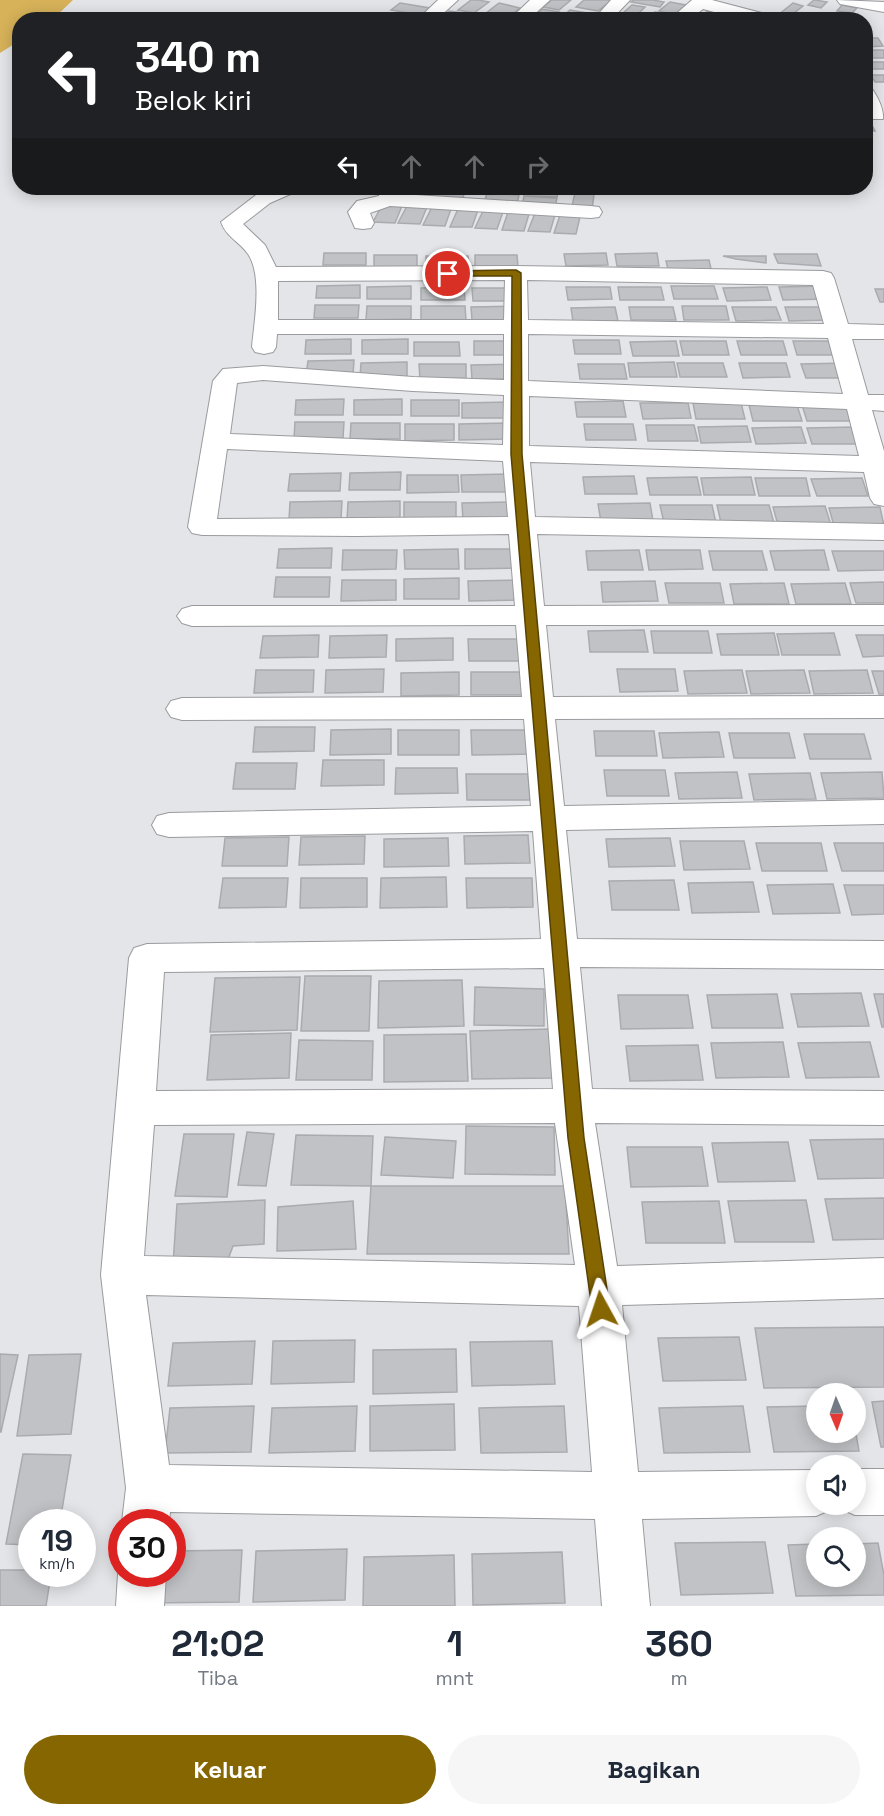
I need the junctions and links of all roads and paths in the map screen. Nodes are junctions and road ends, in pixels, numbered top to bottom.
1 (449, 0) edge
2 (621, 0) edge
3 (846, 0) edge
4 (702, 1) edge
5 (884, 7) edge
6 (435, 12) edge
7 (609, 12) edge
8 (688, 12) edge
9 (740, 12) edge
10 (272, 195) edge
11 (386, 195) edge
12 (447, 195) edge
13 (569, 195) edge
14 (476, 196) edge
15 (563, 211) junction
16 (591, 212) dead end
17 (363, 223) dead end
18 (516, 273) junction
19 (267, 274) junction
20 (264, 327) junction
21 (515, 327) junction
22 (837, 332) junction
23 (884, 332) edge
24 (262, 373) junction
25 (516, 388) junction
26 (856, 402) junction
27 (884, 404) edge
28 (216, 441) junction
29 (516, 454) junction
30 (878, 465) edge
31 (884, 498) edge
32 (523, 525) junction
33 (884, 532) edge
34 (531, 615) junction
35 (884, 615) edge
36 (192, 616) dead end
37 (884, 707) edge
38 (539, 708) junction
39 (182, 709) dead end
40 (884, 812) edge
41 (548, 817) junction
42 (169, 825) dead end
43 (561, 954) junction
44 (884, 955) edge
45 (574, 1106) junction
46 (135, 1108) junction
47 (884, 1108) edge
48 (122, 1275) junction
49 (884, 1278) edge
50 (599, 1286) junction
51 (866, 1492) edge
52 (884, 1492) edge
53 (806, 1493) edge
54 (616, 1496) junction
55 (148, 1505) edge
56 (141, 1587) edge
57 (140, 1606) edge
58 (626, 1606) edge

1 - 6 street
2 - 7 street
3 - 5 street
4 - 8 street
4 - 9 street
10 - 19 street
11 - 17 street
12 - 14 street
13 - 15 street
14 - 15 street
15 - 16 street
18 - 19 street
18 - 21 street
18 - 22 street
19 - 20 street
20 - 21 street
20 - 24 street
21 - 22 street
21 - 25 street
22 - 23 street
22 - 26 street
24 - 25 street
24 - 28 street
25 - 26 street
25 - 29 street
26 - 27 street
26 - 30 street
28 - 29 street
28 - 32 street
29 - 30 street
29 - 32 street
30 - 31 street
32 - 33 street
32 - 34 street
34 - 35 street
34 - 36 street
34 - 38 street
37 - 38 street
38 - 39 street
38 - 41 street
40 - 41 street
41 - 42 street
41 - 43 street
43 - 44 street
43 - 45 street
43 - 46 street
45 - 46 street
45 - 47 street
45 - 50 street
46 - 48 street
48 - 50 street
48 - 55 street
49 - 50 street
50 - 54 street
51 - 52 street
53 - 54 street
54 - 55 street
54 - 58 street
56 - 57 street

